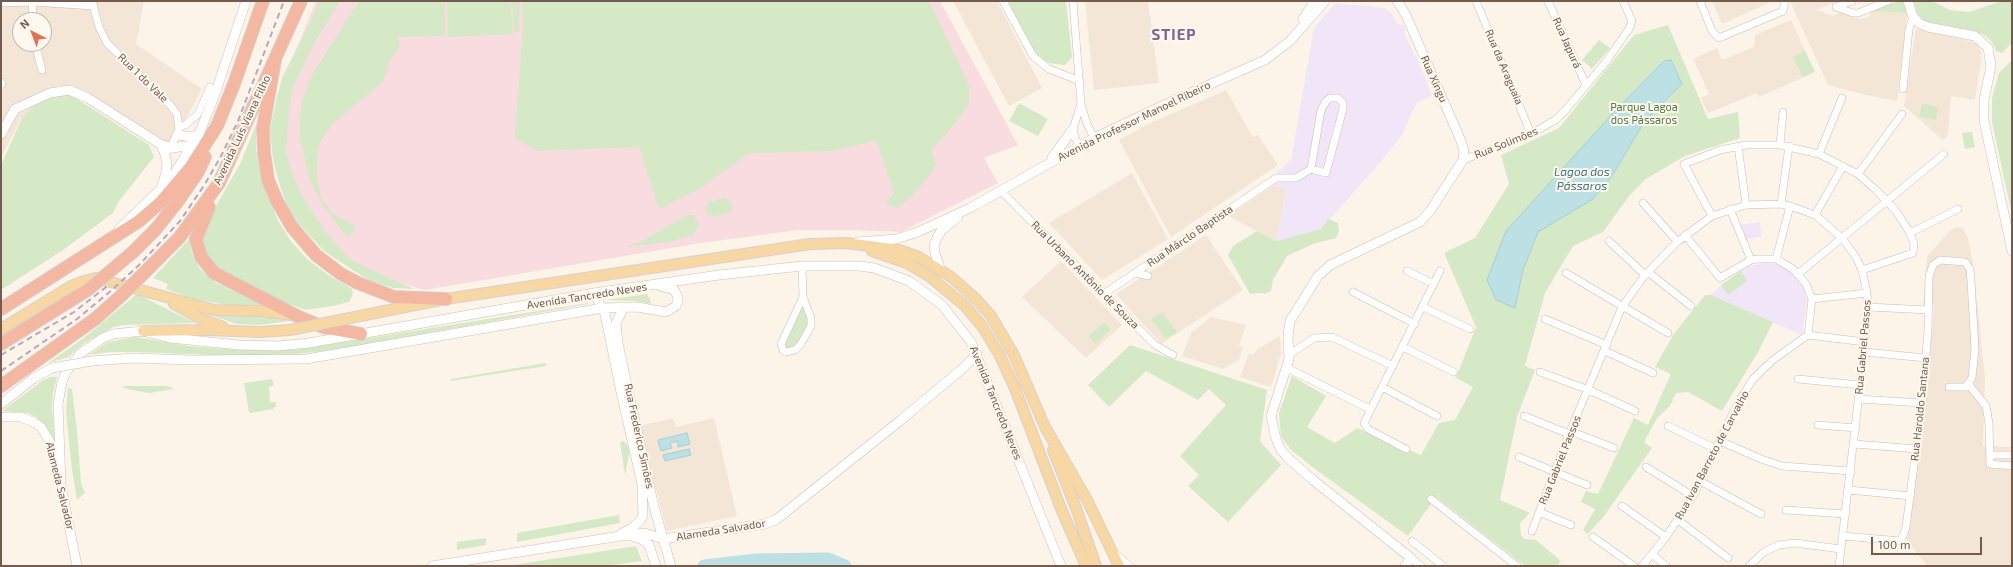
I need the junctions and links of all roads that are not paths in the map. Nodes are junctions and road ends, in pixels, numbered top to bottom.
1 (246, 1) edge
2 (263, 1) edge
3 (301, 1) edge
4 (1003, 1) edge
5 (1073, 1) edge
6 (1315, 1) edge
7 (1325, 1) edge
8 (1397, 1) edge
9 (1476, 1) edge
10 (1548, 1) edge
11 (1624, 1) edge
12 (1700, 1) edge
13 (1786, 1) edge
14 (1852, 1) edge
15 (1888, 1) edge
16 (1908, 1) edge
17 (32, 2) edge
18 (1, 3) edge
19 (93, 3) edge
20 (33, 12) edge
21 (1913, 17) junction
22 (1296, 32) junction
23 (37, 52) edge
24 (275, 60) junction
25 (42, 70) dead end
26 (1080, 81) junction
27 (1586, 85) junction
28 (210, 87) dead end
29 (1902, 89) dead end
30 (1842, 98) dead end
31 (1081, 104) junction
32 (1783, 112) dead end
33 (1902, 114) dead end
34 (217, 126) junction
35 (1073, 129) junction
36 (178, 131) junction
37 (1, 134) edge
38 (199, 134) junction
39 (1531, 134) junction
40 (1094, 138) junction
41 (1780, 145) junction
42 (193, 146) junction
43 (1080, 146) junction
44 (1738, 146) junction
45 (1789, 146) junction
46 (168, 152) junction
47 (1819, 154) junction
48 (1944, 154) dead end
49 (1463, 160) junction
50 (1048, 162) junction
51 (1843, 166) junction
52 (1311, 169) junction
53 (1858, 174) junction
54 (219, 183) junction
55 (1000, 190) junction
56 (160, 191) junction
57 (1887, 201) junction
58 (1643, 203) dead end
59 (1781, 204) junction
60 (1746, 205) junction
61 (1790, 206) junction
62 (970, 208) junction
63 (1730, 209) junction
64 (1958, 209) dead end
65 (1815, 215) junction
66 (1712, 216) junction
67 (1910, 233) junction
68 (1685, 235) junction
69 (1842, 238) junction
70 (1609, 241) dead end
71 (1678, 241) junction
72 (846, 243) junction
73 (103, 245) junction
74 (2012, 251) edge
75 (1776, 258) junction
76 (1751, 260) junction
77 (802, 266) junction
78 (940, 269) junction
79 (1862, 270) junction
80 (1407, 271) dead end
81 (1440, 271) dead end
82 (1566, 272) dead end
83 (1136, 273) junction
84 (1647, 273) junction
85 (1798, 274) junction
86 (1148, 276) dead end
87 (1434, 284) junction
88 (654, 285) junction
89 (150, 292) junction
90 (1353, 292) dead end
91 (1867, 292) junction
92 (594, 293) junction
93 (1105, 294) junction
94 (803, 297) junction
95 (446, 299) junction
96 (1812, 299) junction
97 (1691, 306) dead end
98 (624, 307) junction
99 (1423, 307) junction
100 (1622, 307) junction
101 (1868, 307) junction
102 (603, 308) junction
103 (1, 309) edge
104 (1929, 310) junction
105 (299, 317) junction
106 (1545, 319) dead end
107 (1415, 324) junction
108 (1, 329) edge
109 (1470, 329) dead end
110 (143, 331) junction
111 (238, 332) junction
112 (1668, 333) dead end
113 (361, 334) junction
114 (1808, 335) junction
115 (1866, 342) junction
116 (1, 344) edge
117 (1403, 347) junction
118 (1606, 348) junction
119 (1864, 352) junction
120 (977, 354) junction
121 (1290, 354) junction
122 (1172, 355) dead end
123 (1926, 358) junction
124 (1393, 366) junction
125 (29, 367) junction
126 (1287, 368) junction
127 (1454, 372) dead end
128 (1540, 372) dead end
129 (1653, 373) dead end
130 (1798, 379) dead end
131 (1860, 385) junction
132 (1969, 385) junction
133 (1, 386) edge
134 (1382, 387) junction
135 (1949, 387) dead end
136 (1589, 390) junction
137 (1, 392) edge
138 (621, 392) junction
139 (1859, 399) junction
140 (1922, 402) junction
141 (1, 404) edge
142 (1370, 409) junction
143 (1635, 411) dead end
144 (634, 414) junction
145 (1437, 416) dead end
146 (1524, 416) dead end
147 (1, 417) edge
148 (1818, 425) dead end
149 (1668, 426) dead end
150 (1045, 427) junction
151 (1856, 428) junction
152 (1570, 433) junction
153 (1720, 441) junction
154 (1854, 444) junction
155 (1614, 448) dead end
156 (1406, 449) dead end
157 (1716, 449) junction
158 (1917, 449) junction
159 (1990, 455) junction
160 (2012, 455) edge
161 (1519, 457) dead end
162 (2012, 466) edge
163 (1646, 467) dead end
164 (1851, 471) junction
165 (1555, 472) junction
166 (1700, 481) junction
167 (61, 484) junction
168 (642, 484) junction
169 (1587, 485) dead end
170 (1849, 490) junction
171 (1693, 496) junction
172 (1911, 496) junction
173 (1431, 499) dead end
174 (1622, 506) dead end
175 (654, 507) junction
176 (1786, 510) dead end
177 (1539, 512) junction
178 (1761, 514) dead end
179 (1846, 514) junction
180 (1678, 520) junction
181 (1571, 524) dead end
182 (1532, 530) dead end
183 (630, 535) junction
184 (1593, 536) dead end
185 (1843, 536) junction
186 (614, 537) junction
187 (1666, 537) junction
188 (663, 539) junction
189 (1412, 541) dead end
190 (1841, 549) junction
191 (1112, 552) junction
192 (1652, 554) junction
193 (1411, 558) junction
194 (1728, 558) dead end
195 (77, 566) edge
196 (432, 566) edge
197 (656, 566) edge
198 (671, 566) edge
199 (1061, 566) edge
200 (1086, 566) edge
201 (1096, 566) edge
202 (1119, 566) edge
203 (1128, 566) edge
204 (1405, 566) edge
205 (1421, 566) edge
206 (1443, 566) edge
207 (1517, 566) edge
208 (1634, 566) edge
209 (1642, 566) edge
210 (1666, 566) edge
211 (1749, 566) edge
212 (1839, 566) edge

1 - 38 street
2 - 34 highway
3 - 24 highway, Avenida Luís Viana Filho
4 - 26 street
5 - 26 street
6 - 22 street, Avenida Professor Manoel Ribeiro
7 - 22 street, Avenida Professor Manoel Ribeiro
8 - 49 street, Rua Xingu
9 - 39 street, Rua da Araguaia
10 - 27 street, Rua Japurá
11 - 27 street, Rua Solimões
12 - 13 street
14 - 15 street
16 - 21 street
17 - 18 street
17 - 19 street
17 - 20 street
19 - 36 street, Rua 1 do Vale
21 - 29 street
21 - 74 street
22 - 40 street, Avenida Professor Manoel Ribeiro
23 - 25 street
24 - 54 highway, Avenida Luís Viana Filho
24 - 95 highway
26 - 31 street
27 - 39 street, Rua Solimões
28 - 36 street
30 - 47 street
31 - 35 street
31 - 40 street
32 - 41 street
33 - 53 street
34 - 73 highway
34 - 116 highway, bridge
35 - 43 street
35 - 50 street
36 - 38 street
36 - 46 street
37 - 46 street
38 - 42 street
39 - 49 street, Rua Solimões
40 - 43 street, Avenida Professor Manoel Ribeiro
41 - 44 street
41 - 45 street
42 - 46 street
42 - 56 street
43 - 50 street, Avenida Professor Manoel Ribeiro
44 - 60 street
44 - 66 street
45 - 47 street
45 - 59 street
46 - 56 street
47 - 51 street
48 - 57 street
49 - 121 street, Rua Solimões
50 - 55 street, Avenida Professor Manoel Ribeiro
51 - 53 street
51 - 65 street
52 - 52 street
52 - 83 street, Rua Márclo Baptista
53 - 57 street
54 - 105 highway
54 - 125 highway, Avenida Luís Viana Filho, bridge
55 - 62 street, Avenida Professor Manoel Ribeiro
55 - 93 street, Rua Urbano Antônio de Souza
56 - 73 street
57 - 67 street
57 - 69 street
58 - 71 street
59 - 60 street, Rua Gabriel Passos
59 - 61 street, Rua Gabriel Passos
60 - 63 street, Rua Gabriel Passos
61 - 65 street, Rua Gabriel Passos
61 - 75 street
62 - 72 street, Avenida Professor Manoel Ribeiro
62 - 78 street, Avenida Professor Manoel Ribeiro
63 - 66 street, Rua Gabriel Passos
63 - 76 street
64 - 67 street
65 - 69 street, Rua Gabriel Passos
66 - 68 street, Rua Gabriel Passos
67 - 79 street
68 - 71 street, Rua Gabriel Passos
68 - 76 street
69 - 79 street, Rua Gabriel Passos
69 - 85 street
70 - 84 street
71 - 84 street, Rua Gabriel Passos
72 - 78 main road, Avenida Tancredo Neves
72 - 95 main road, Avenida Tancredo Neves
72 - 200 main road, Avenida Tancredo Neves
73 - 103 highway
75 - 76 street
75 - 85 street
77 - 88 street, Avenida Tancredo Neves
77 - 94 street
77 - 120 street, Avenida Tancredo Neves
78 - 150 main road, Avenida Tancredo Neves
79 - 91 street, Rua Gabriel Passos
80 - 87 street
81 - 87 street
82 - 100 street
83 - 86 street
83 - 93 street, Rua Márclo Baptista
84 - 97 street
84 - 100 street, Rua Gabriel Passos
85 - 96 street
87 - 99 street
88 - 92 street, Avenida Tancredo Neves
88 - 98 street
89 - 105 main road
89 - 108 main road
89 - 111 main road
90 - 107 street
91 - 96 street
91 - 101 street, Rua Gabriel Passos
92 - 102 street, Rua Frederico Simões
92 - 113 street, Avenida Tancredo Neves
93 - 122 street, Rua Urbano Antônio de Souza
94 - 94 street
95 - 111 main road, Avenida Tancredo Neves, bridge
96 - 114 street
98 - 102 street
98 - 144 street, Rua Frederico Simões
99 - 107 street
99 - 109 street
100 - 112 street
100 - 118 street, Rua Gabriel Passos
101 - 104 street
101 - 115 street, Rua Gabriel Passos
102 - 138 street, Rua Frederico Simões
102 - 141 street, bridge
104 - 123 street, Rua Haroldo Santana
104 - 132 street, Rua Haroldo Santana
105 - 113 highway
106 - 118 street
107 - 117 street
110 - 111 main road, Avenida Tancredo Neves
110 - 113 street, Avenida Tancredo Neves
110 - 167 street, Avenida Tancredo Neves
114 - 115 street
114 - 153 street, Rua Ivan Barreto de Carvalho
115 - 119 street, Rua Gabriel Passos
117 - 124 street
117 - 127 street
118 - 129 street
118 - 136 street, Rua Gabriel Passos
119 - 123 street
119 - 131 street, Rua Gabriel Passos
120 - 188 street, Alameda Salvador
120 - 199 street, Avenida Tancredo Neves
121 - 124 street
121 - 126 street, Rua Solimões
123 - 140 street, Rua Haroldo Santana
124 - 134 street
125 - 133 highway, Avenida Luís Viana Filho
125 - 137 highway
126 - 142 street
126 - 193 street, Rua Solimões
128 - 136 street
130 - 131 street
131 - 139 street, Rua Gabriel Passos
132 - 135 street
132 - 159 street
134 - 142 street
134 - 145 street
136 - 143 street
136 - 152 street, Rua Gabriel Passos
138 - 144 street
138 - 168 street, Rua Frederico Simões
139 - 140 street
139 - 151 street, Rua Gabriel Passos
140 - 158 street, Rua Haroldo Santana
142 - 156 street
144 - 175 street, Rua Frederico Simões
146 - 152 street
147 - 167 street, Alameda Salvador
148 - 151 street
149 - 157 street
150 - 191 main road, Avenida Tancredo Neves
150 - 201 main road
151 - 154 street, Rua Gabriel Passos
152 - 155 street
152 - 165 street, Rua Gabriel Passos
153 - 157 street, Rua Ivan Barreto de Carvalho
153 - 164 street
154 - 158 street
154 - 164 street, Rua Gabriel Passos
157 - 166 street, Rua Ivan Barreto de Carvalho
158 - 172 street, Rua Haroldo Santana
159 - 160 street
159 - 162 street
161 - 165 street
163 - 171 street
164 - 170 street, Rua Gabriel Passos
165 - 169 street
165 - 177 street, Rua Gabriel Passos
166 - 171 street, Rua Ivan Barreto de Carvalho
166 - 178 street
167 - 195 street, Alameda Salvador
168 - 175 street
168 - 186 street, Rua Frederico Simões
170 - 172 street
170 - 179 street, Rua Gabriel Passos
171 - 180 street, Rua Ivan Barreto de Carvalho
172 - 185 street, Rua Haroldo Santana
173 - 207 street
174 - 187 street
175 - 188 street, Rua Frederico Simões
176 - 179 street
177 - 181 street
177 - 182 street, Rua Gabriel Passos
179 - 185 street, Rua Gabriel Passos
180 - 187 street, Rua Ivan Barreto de Carvalho
180 - 194 street
183 - 186 street, Alameda Salvador
183 - 188 street, Alameda Salvador
183 - 197 street
184 - 208 street
185 - 190 street, Rua Gabriel Passos
186 - 196 street, Alameda Salvador
187 - 192 street, Rua Ivan Barreto de Carvalho
188 - 198 street, Rua Frederico Simões
189 - 206 street
190 - 211 street
190 - 212 street, Rua Gabriel Passos
191 - 202 main road, Avenida Tancredo Neves
191 - 203 street
192 - 209 street, Rua Ivan Barreto de Carvalho
192 - 210 street
193 - 204 street
193 - 205 street

